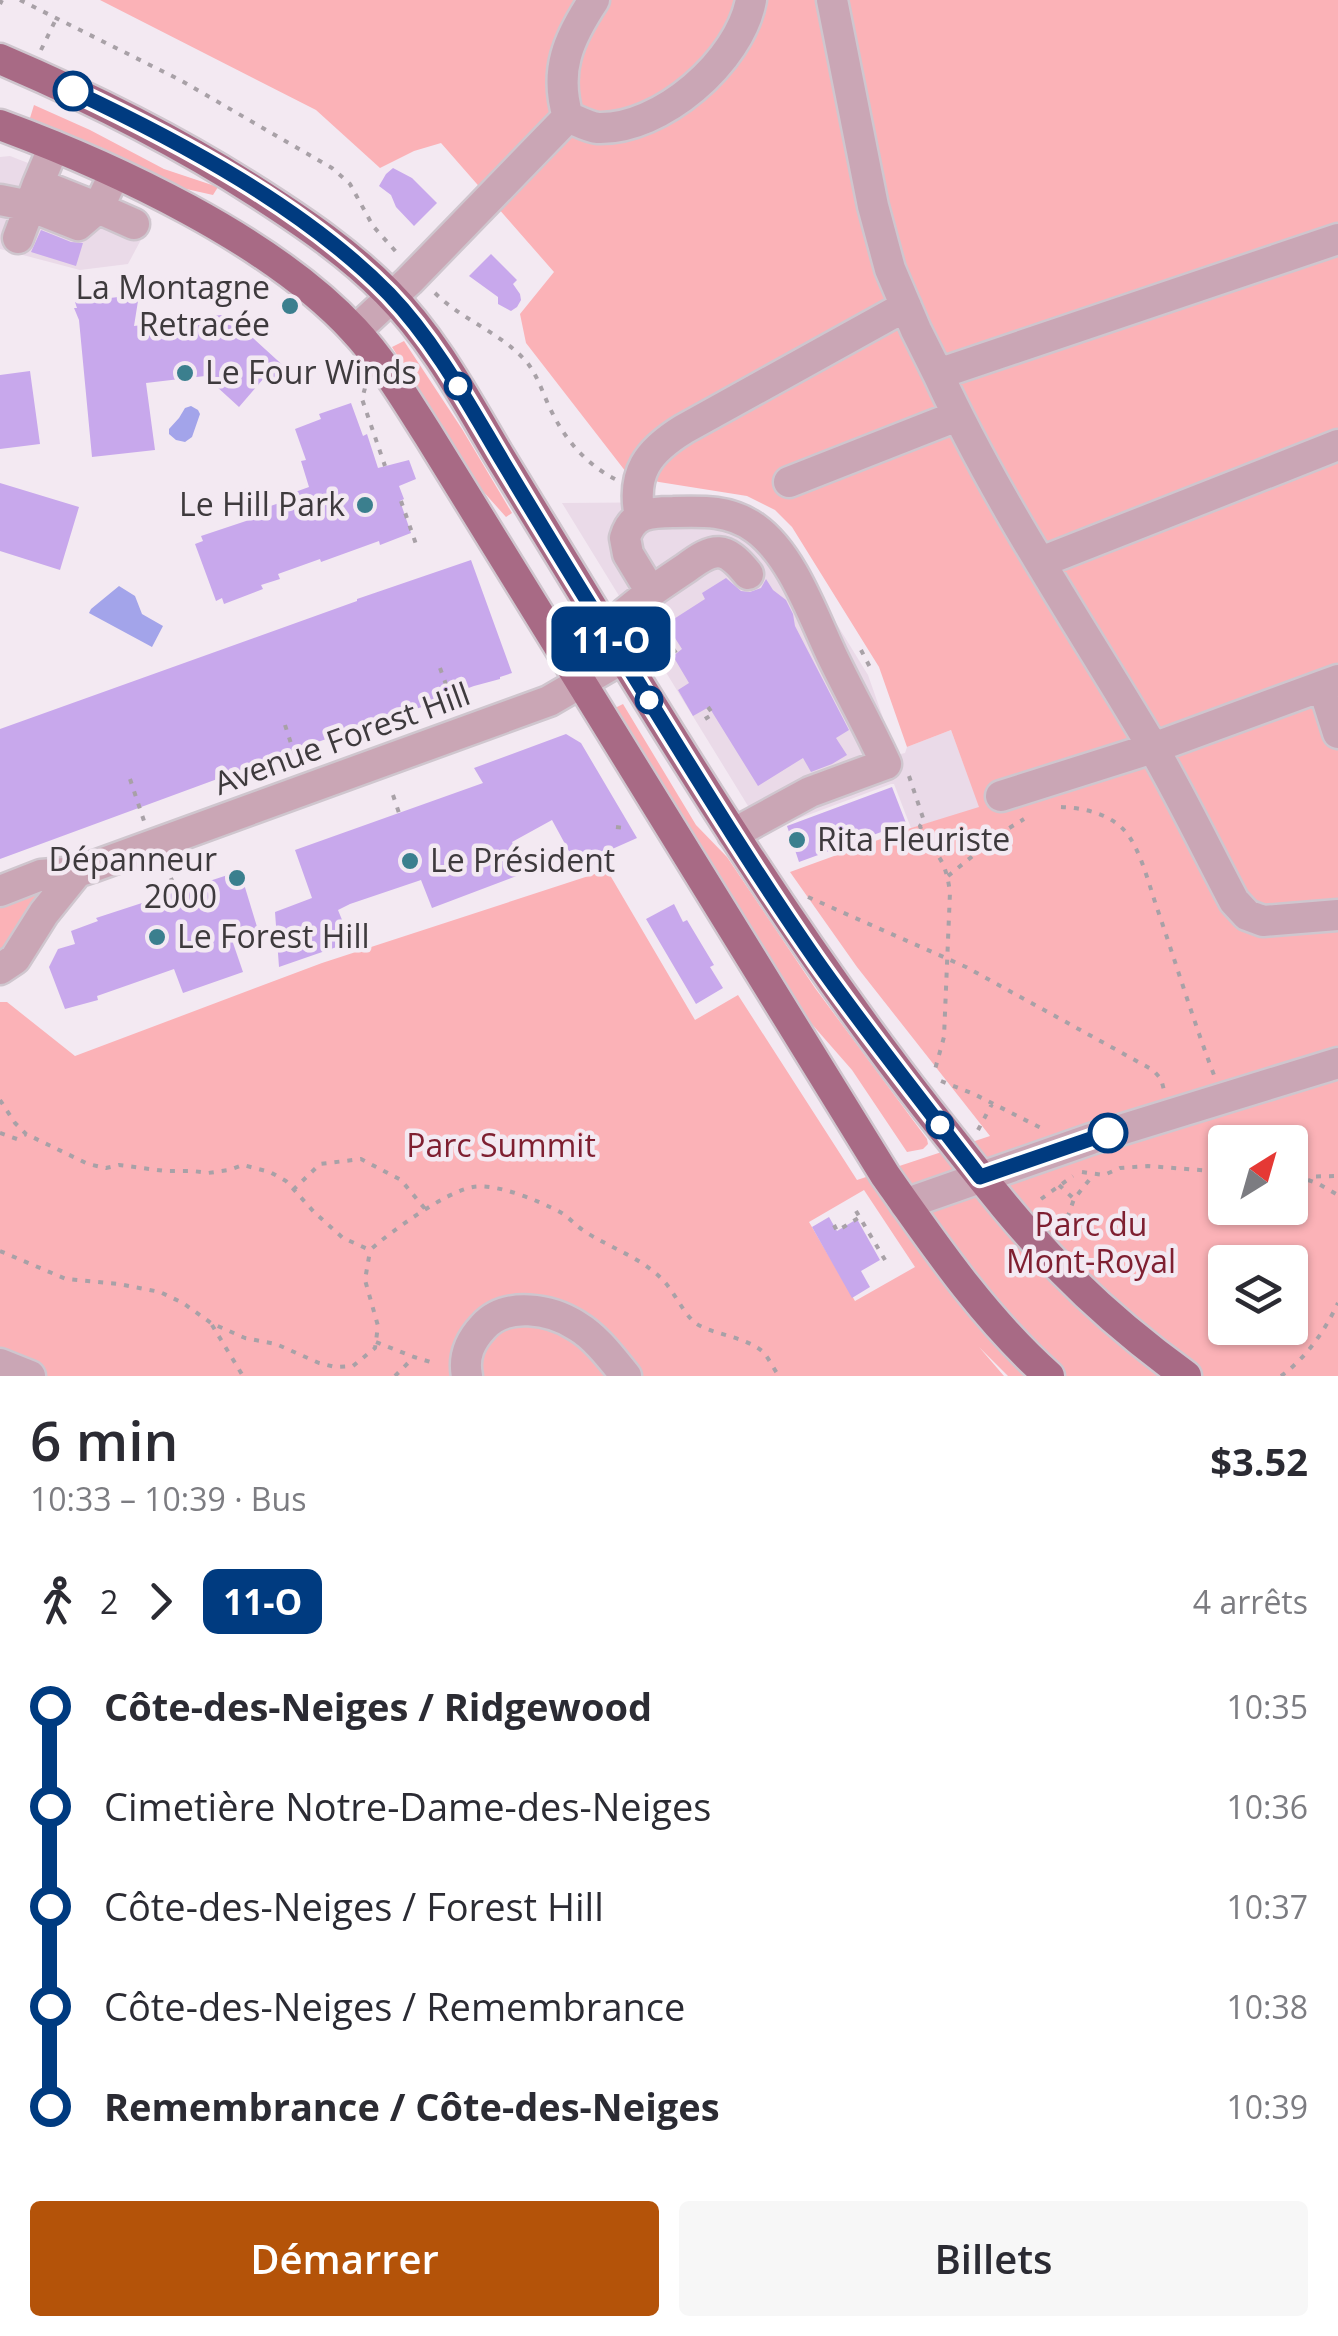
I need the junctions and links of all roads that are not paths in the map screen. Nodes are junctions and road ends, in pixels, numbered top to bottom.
1 (594, 0) edge
2 (751, 0) edge
3 (832, 0) edge
4 (0, 60) edge
5 (568, 117) junction
6 (0, 124) edge
7 (54, 146) junction
8 (114, 173) junction
9 (23, 196) edge
10 (83, 222) junction
11 (134, 224) dead end
12 (18, 238) dead end
13 (1338, 238) edge
14 (392, 297) junction
15 (906, 306) junction
16 (355, 331) junction
17 (938, 374) junction
18 (957, 416) junction
19 (1338, 445) edge
20 (789, 482) dead end
21 (640, 516) junction
22 (1041, 562) junction
23 (748, 574) dead end
24 (651, 592) junction
25 (623, 658) junction
26 (1330, 683) edge
27 (581, 685) junction
28 (1338, 733) edge
29 (1153, 748) junction
30 (1001, 796) dead end
31 (733, 834) junction
32 (77, 872) junction
33 (0, 892) edge
34 (1338, 915) edge
35 (0, 969) edge
36 (1338, 1063) edge
37 (980, 1177) junction
38 (905, 1204) junction
39 (0, 1364) edge
40 (466, 1373) edge
41 (30, 1376) edge
42 (626, 1376) edge
43 (1050, 1376) edge
44 (1186, 1376) edge

1 - 5 street
2 - 5 street
3 - 15 street
4 - 14 main road
5 - 14 street
6 - 7 main road
7 - 8 main road
7 - 9 street
8 - 10 street
8 - 16 main road
9 - 10 street
9 - 12 street
10 - 11 street
13 - 17 street
14 - 16 street
14 - 25 main road
15 - 17 street
15 - 21 street
16 - 27 main road
17 - 18 street
18 - 20 street
18 - 22 street
19 - 22 street
21 - 24 street
21 - 31 street
22 - 29 street
23 - 24 street
24 - 25 street
25 - 27 street, Avenue Forest Hill
25 - 31 main road
26 - 28 street
26 - 29 street
27 - 32 street, Avenue Forest Hill
27 - 38 main road
29 - 30 street
29 - 34 street
31 - 37 main road
32 - 33 street, Avenue Forest Hill
32 - 35 street
36 - 37 street
37 - 38 street
37 - 44 main road
38 - 43 main road
39 - 41 street
40 - 42 street

